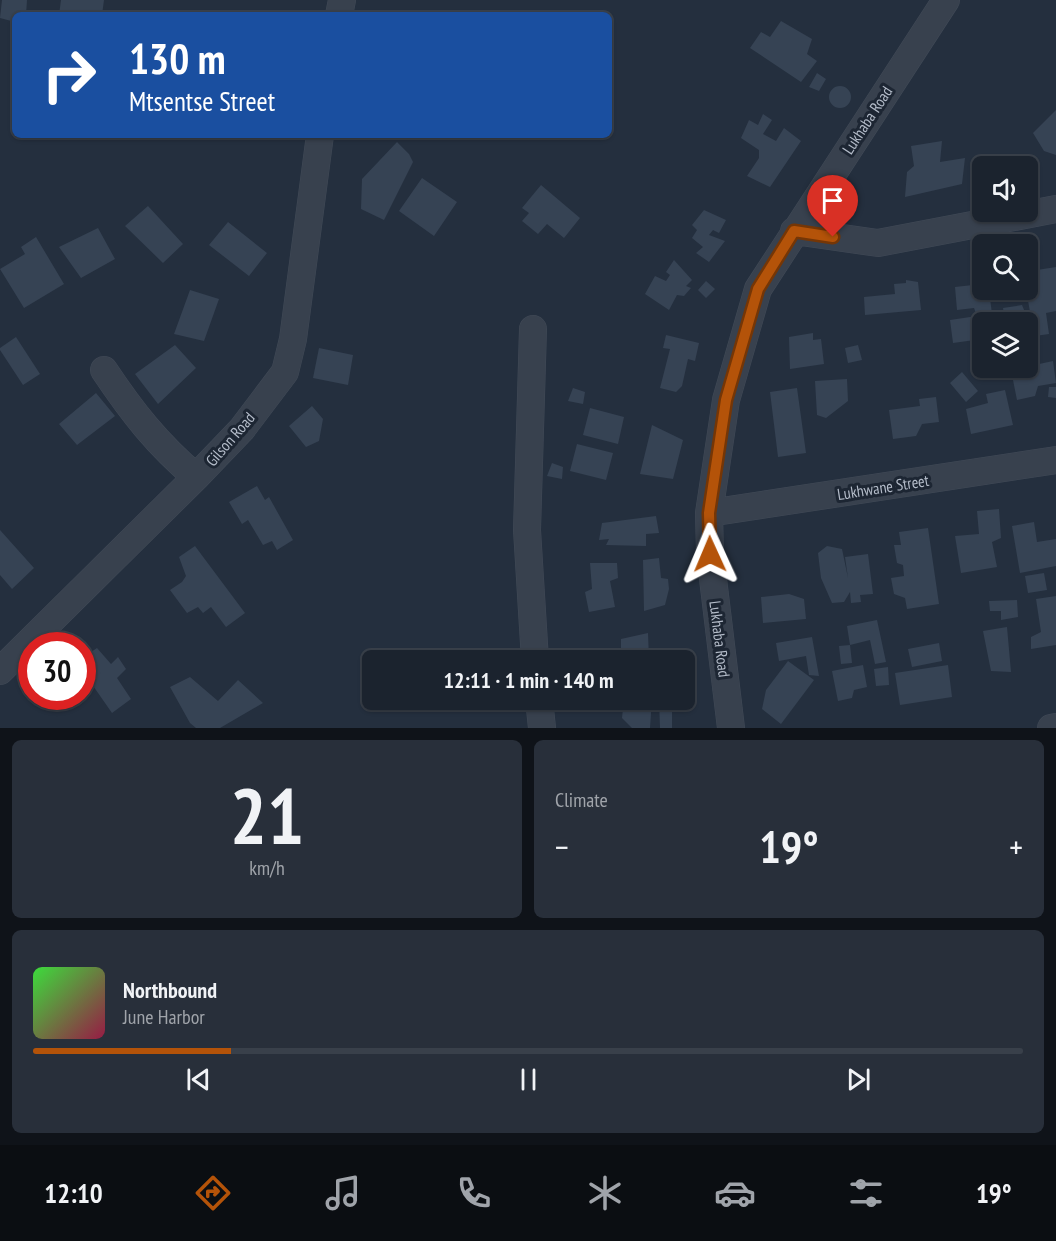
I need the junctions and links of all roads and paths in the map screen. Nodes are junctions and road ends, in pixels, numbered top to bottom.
1 (946, 0) edge
2 (320, 138) edge
3 (1056, 209) edge
4 (794, 231) junction
5 (533, 329) dead end
6 (104, 370) dead end
7 (1056, 460) edge
8 (196, 477) junction
9 (709, 513) junction
10 (534, 650) edge
11 (0, 671) edge
12 (540, 710) edge
13 (1056, 727) edge
14 (542, 728) edge
15 (731, 728) edge
16 (1051, 728) edge

1 - 4 street, Lukhaba Road
2 - 8 street, Gilson Road
3 - 4 street
4 - 9 street, Lukhaba Road
5 - 10 street
6 - 8 street
7 - 9 street, Lukhwane Street
8 - 11 street, Gilson Road
9 - 15 street, Lukhaba Road
12 - 14 street
13 - 16 street

